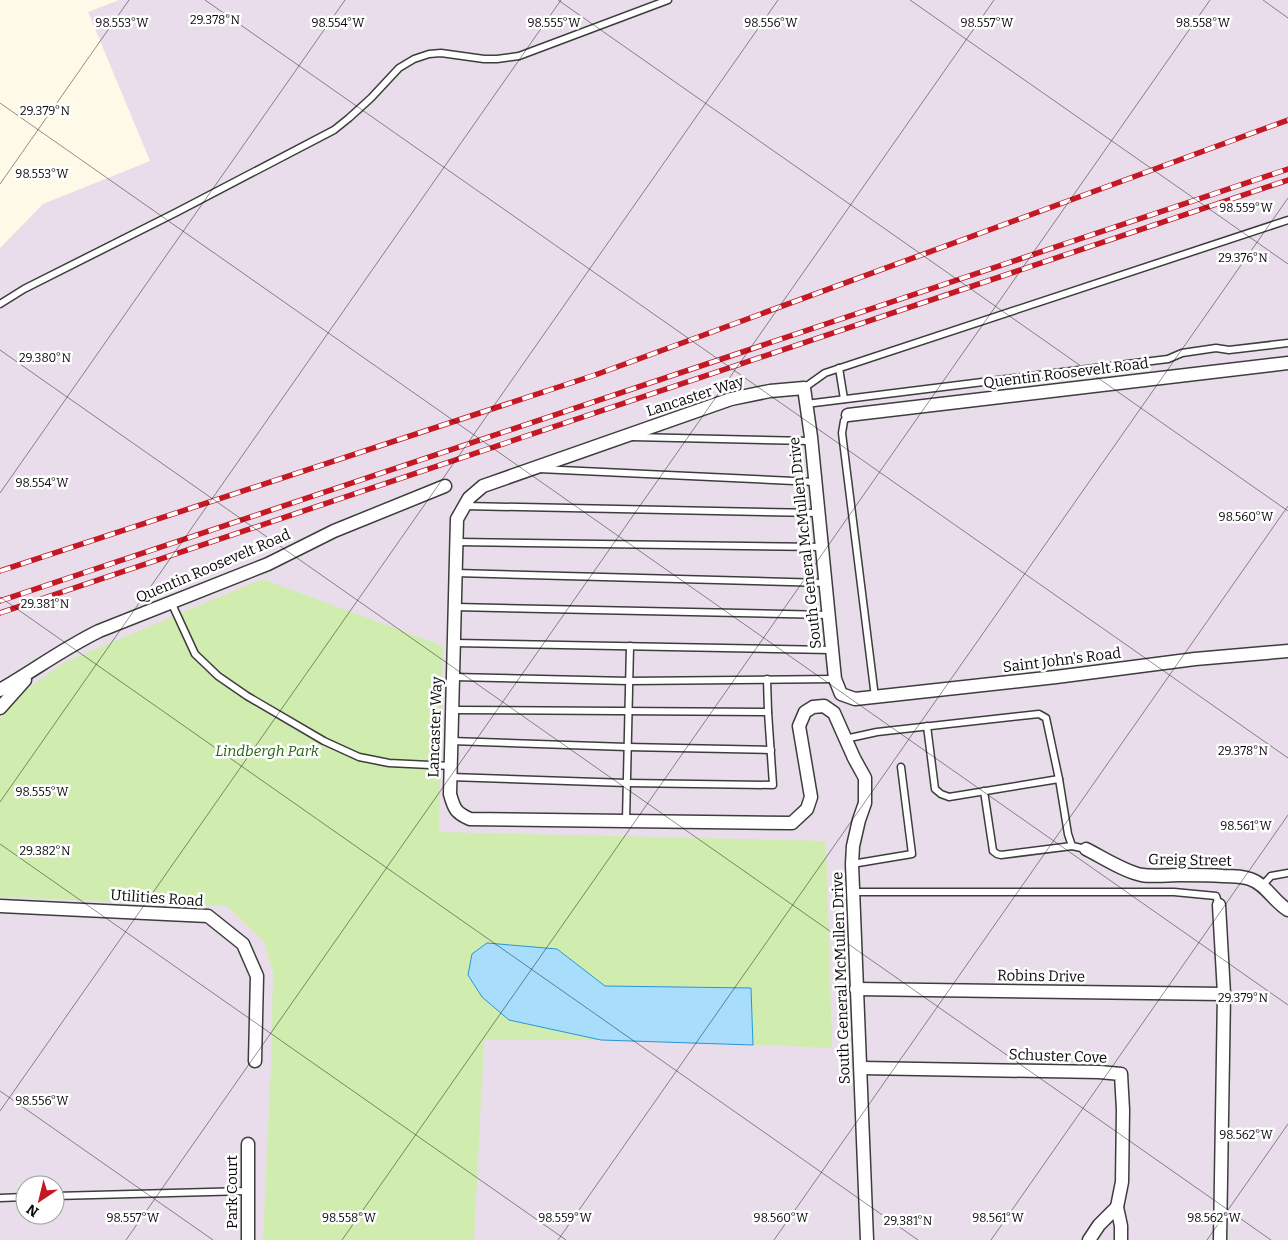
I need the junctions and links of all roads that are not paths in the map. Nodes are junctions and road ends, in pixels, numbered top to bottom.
1 (668, 0) edge
2 (1288, 220) edge
3 (0, 304) edge
4 (1288, 343) edge
5 (1288, 362) edge
6 (839, 368) junction
7 (804, 388) junction
8 (844, 399) junction
9 (806, 404) junction
10 (848, 416) joint
11 (623, 437) junction
12 (811, 442) junction
13 (531, 469) junction
14 (815, 482) junction
15 (445, 486) dead end
16 (465, 506) junction
17 (818, 513) junction
18 (457, 542) junction
19 (822, 547) junction
20 (456, 573) junction
21 (825, 583) junction
22 (171, 602) junction
23 (455, 607) junction
24 (829, 615) junction
25 (454, 643) junction
26 (630, 646) junction
27 (832, 650) junction
28 (1288, 651) edge
29 (33, 670) junction
30 (453, 677) junction
31 (767, 679) junction
32 (835, 679) junction
33 (629, 681) junction
34 (0, 690) edge
35 (842, 694) joint
36 (874, 697) junction
37 (0, 708) edge
38 (452, 710) junction
39 (628, 711) junction
40 (768, 712) junction
41 (839, 723) joint
42 (927, 726) junction
43 (845, 739) junction
44 (451, 741) junction
45 (628, 747) junction
46 (771, 750) junction
47 (901, 767) dead end
48 (450, 771) junction
49 (1059, 778) junction
50 (627, 783) junction
51 (984, 791) junction
52 (626, 821) junction
53 (1072, 846) junction
54 (1086, 849) joint
55 (852, 864) junction
56 (1288, 872) edge
57 (1262, 886) junction
58 (854, 892) junction
59 (1219, 905) joint
60 (0, 906) edge
61 (1288, 910) edge
62 (856, 989) junction
63 (1224, 994) junction
64 (255, 1061) dead end
65 (861, 1068) junction
66 (248, 1144) dead end
67 (248, 1191) junction
68 (65, 1196) edge
69 (15, 1197) edge
70 (0, 1198) edge
71 (1117, 1207) junction
72 (248, 1240) edge
73 (867, 1240) edge
74 (1090, 1240) edge
75 (1121, 1240) edge
76 (1220, 1240) edge

1 - 3 lane
2 - 6 lane
4 - 8 lane
5 - 10 street, Quentin Roosevelt Road
6 - 7 lane
6 - 8 lane
7 - 9 street, South General McMullen Drive
7 - 11 street, Lancaster Way
8 - 9 lane
9 - 12 street, South General McMullen Drive
10 - 36 lane
11 - 12 lane
11 - 13 street, Lancaster Way
12 - 14 street, South General McMullen Drive
13 - 14 lane
13 - 16 street, Lancaster Way
14 - 17 street, South General McMullen Drive
15 - 22 street, Quentin Roosevelt Road
16 - 17 lane
16 - 18 street, Lancaster Way
17 - 19 street, South General McMullen Drive
18 - 19 lane
18 - 20 street, Lancaster Way
19 - 21 street, South General McMullen Drive
20 - 21 lane
20 - 23 street, Lancaster Way
21 - 24 street, South General McMullen Drive
22 - 29 street, Quentin Roosevelt Road
22 - 48 lane
23 - 24 lane
23 - 25 street, Lancaster Way
24 - 27 street, South General McMullen Drive
25 - 26 lane
25 - 30 street, Lancaster Way
26 - 27 lane
26 - 33 lane
27 - 32 street, South General McMullen Drive
28 - 36 street, Saint John's Road
29 - 34 street, Quentin Roosevelt Road
29 - 37 street
30 - 33 lane
30 - 38 street, Lancaster Way
31 - 32 lane
31 - 33 lane
31 - 40 lane
32 - 35 street, South General McMullen Drive
33 - 39 lane
35 - 36 street, Saint John's Road
38 - 39 lane
38 - 44 street, Lancaster Way
39 - 40 lane
39 - 45 lane
40 - 46 lane
41 - 43 street, South General McMullen Drive
41 - 52 street, Lancaster Way
42 - 43 lane
42 - 49 lane
42 - 51 lane
43 - 55 street, South General McMullen Drive
44 - 45 lane
44 - 48 street, Lancaster Way
45 - 46 lane
45 - 50 lane
46 - 50 lane
47 - 55 lane
48 - 50 lane
48 - 52 street, Lancaster Way
49 - 51 lane
49 - 53 lane
50 - 52 lane
51 - 53 lane
53 - 54 lane
54 - 57 street, Greig Street
55 - 58 street, South General McMullen Drive
56 - 57 lane
57 - 61 street, Greig Street
58 - 59 lane
58 - 62 street, South General McMullen Drive
59 - 63 street
60 - 64 street, Utilities Road
62 - 63 street, Robins Drive
62 - 65 street, South General McMullen Drive
63 - 76 street
65 - 71 street, Schuster Cove
65 - 73 street, South General McMullen Drive
66 - 67 street, Park Court
67 - 68 lane
67 - 72 street, Park Court
69 - 70 lane
71 - 74 street
71 - 75 street, Schuster Cove

